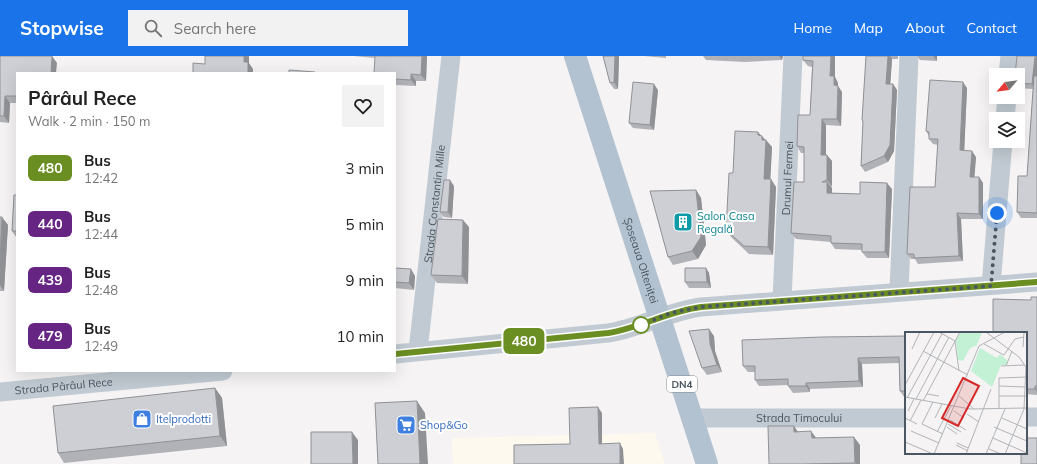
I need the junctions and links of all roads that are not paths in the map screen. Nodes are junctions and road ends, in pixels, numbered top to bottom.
1 (451, 56) edge
2 (575, 56) edge
3 (793, 56) edge
4 (909, 56) edge
5 (1010, 56) edge
6 (1009, 68) edge
7 (1002, 148) edge
8 (1037, 282) edge
9 (991, 286) junction
10 (899, 292) junction
11 (782, 300) junction
12 (661, 317) junction
13 (418, 351) junction
14 (396, 354) edge
15 (212, 372) edge
16 (0, 392) edge
17 (693, 418) junction
18 (905, 418) edge
19 (707, 464) edge

1 - 13 street, Strada Constantin Mille
2 - 12 main road, Șoseaua Olteniței / DN4
3 - 11 street, Drumul Fermei
4 - 10 street
5 - 6 street
7 - 9 street
8 - 9 street
9 - 10 street
10 - 11 street
11 - 12 street
12 - 13 street
12 - 17 main road, Șoseaua Olteniței / DN4
13 - 14 street
15 - 16 street, Strada Pârâul Rece
17 - 18 street, Strada Timocului
17 - 19 main road, Șoseaua Olteniței / DN4

